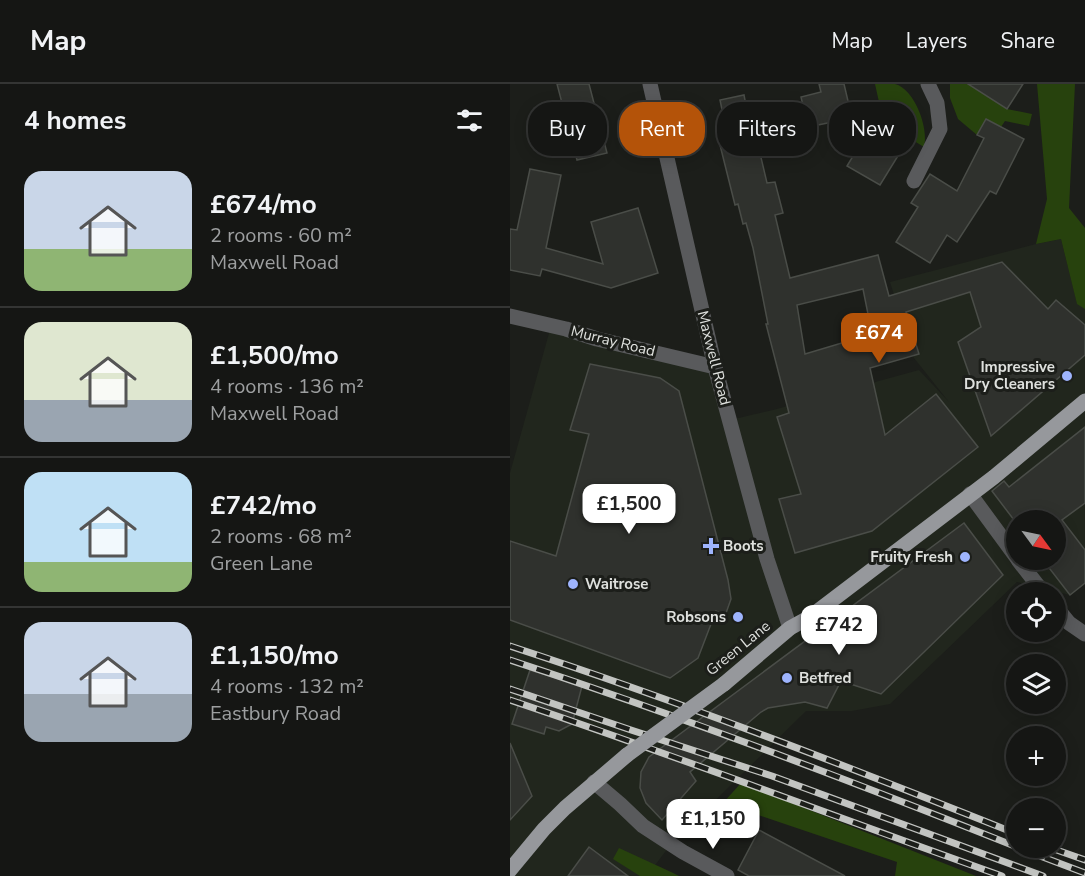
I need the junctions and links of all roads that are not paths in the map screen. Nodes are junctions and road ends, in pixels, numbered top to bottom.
1 (928, 84) edge
2 (654, 85) edge
3 (914, 181) dead end
4 (510, 316) edge
5 (715, 367) junction
6 (1085, 401) edge
7 (970, 494) junction
8 (1006, 543) edge
9 (1026, 570) edge
10 (1035, 582) edge
11 (1066, 619) edge
12 (790, 628) junction
13 (1085, 634) edge
14 (594, 782) junction
15 (510, 870) edge
16 (727, 876) edge

1 - 3 street
2 - 5 street, Maxwell Road
4 - 5 street, Murray Road
5 - 12 street, Maxwell Road
6 - 7 main road, Green Lane
7 - 8 street
7 - 12 main road, Green Lane
9 - 10 street
11 - 13 street
12 - 14 main road, Green Lane, bridge
14 - 15 main road, Green Lane
14 - 16 street

